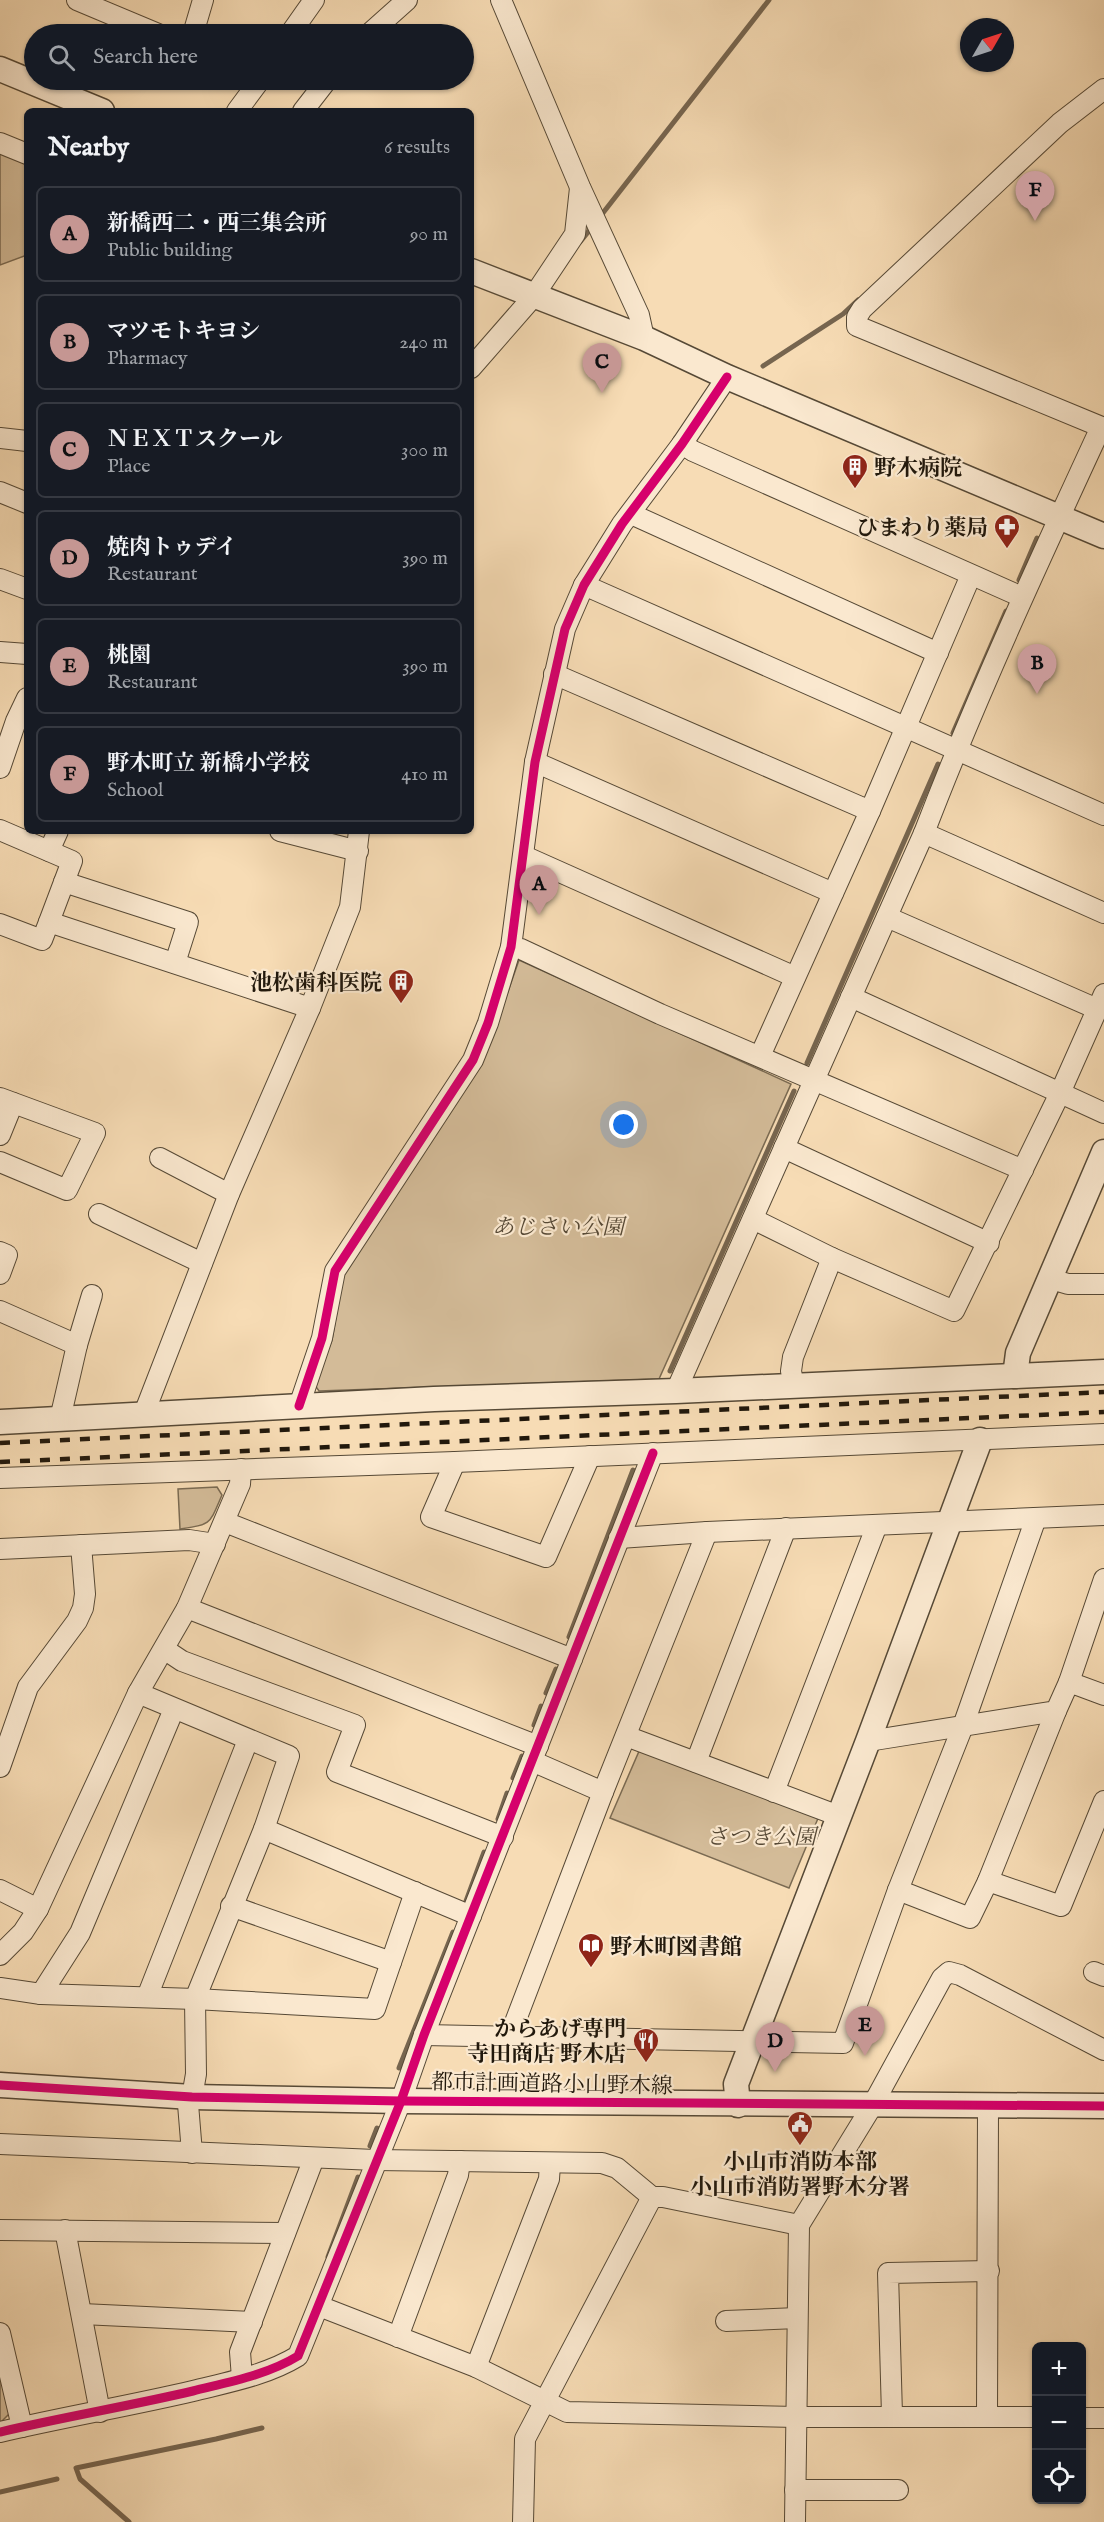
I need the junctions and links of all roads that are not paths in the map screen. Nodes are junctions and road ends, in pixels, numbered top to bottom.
1 (77, 0) edge
2 (203, 0) edge
3 (314, 0) edge
4 (407, 0) edge
5 (501, 0) edge
6 (118, 7) edge
7 (143, 24) edge
8 (196, 24) edge
9 (298, 24) edge
10 (380, 24) edge
11 (0, 69) edge
12 (24, 79) edge
13 (1104, 89) edge
14 (51, 90) edge
15 (253, 90) edge
16 (319, 90) edge
17 (95, 108) edge
18 (239, 108) edge
19 (305, 108) edge
20 (0, 143) edge
21 (24, 153) edge
22 (580, 187) junction
23 (474, 272) edge
24 (533, 297) junction
25 (644, 338) junction
26 (474, 365) edge
27 (727, 377) junction
28 (1103, 428) edge
29 (0, 438) edge
30 (24, 441) edge
31 (682, 444) junction
32 (0, 492) edge
33 (24, 502) edge
34 (631, 514) junction
35 (1060, 517) junction
36 (1104, 536) edge
37 (971, 575) junction
38 (0, 579) edge
39 (584, 585) junction
40 (24, 588) edge
41 (1022, 597) junction
42 (0, 652) edge
43 (938, 653) junction
44 (24, 654) edge
45 (554, 674) junction
46 (24, 702) edge
47 (8, 721) edge
48 (904, 729) junction
49 (956, 750) junction
50 (535, 762) junction
51 (0, 768) edge
52 (870, 811) junction
53 (1104, 815) edge
54 (0, 830) edge
55 (924, 833) junction
56 (57, 834) edge
57 (292, 834) edge
58 (359, 834) edge
59 (49, 851) junction
60 (358, 851) junction
61 (524, 856) junction
62 (64, 882) junction
63 (833, 892) junction
64 (1104, 913) edge
65 (887, 917) junction
66 (49, 921) junction
67 (0, 924) edge
68 (511, 947) junction
69 (175, 963) junction
70 (795, 977) junction
71 (851, 997) junction
72 (1101, 1002) edge
73 (310, 1008) junction
74 (759, 1056) junction
75 (814, 1080) junction
76 (1060, 1093) junction
77 (6, 1101) edge
78 (1104, 1113) edge
79 (0, 1135) edge
80 (784, 1148) junction
81 (1104, 1152) edge
82 (160, 1158) dead end
83 (0, 1162) edge
84 (1023, 1170) junction
85 (229, 1194) junction
86 (99, 1214) dead end
87 (753, 1219) junction
88 (989, 1243) junction
89 (0, 1252) edge
90 (832, 1258) junction
91 (202, 1263) junction
92 (0, 1274) edge
93 (1051, 1279) junction
94 (1104, 1284) edge
95 (92, 1296) dead end
96 (0, 1311) edge
97 (77, 1345) junction
98 (1104, 1372) edge
99 (1015, 1376) junction
100 (794, 1387) junction
101 (676, 1391) junction
102 (299, 1406) junction
103 (143, 1416) junction
104 (60, 1419) junction
105 (0, 1422) edge
106 (1104, 1434) edge
107 (980, 1440) junction
108 (653, 1454) junction
109 (591, 1456) junction
110 (455, 1462) junction
111 (241, 1469) junction
112 (0, 1478) edge
113 (1104, 1515) edge
114 (1036, 1518) junction
115 (950, 1521) junction
116 (225, 1522) junction
117 (878, 1525) junction
118 (786, 1528) junction
119 (708, 1532) junction
120 (619, 1538) junction
121 (215, 1544) junction
122 (81, 1545) junction
123 (0, 1549) edge
124 (1104, 1580) edge
125 (187, 1608) junction
126 (164, 1649) junction
127 (572, 1659) junction
128 (1069, 1682) junction
129 (138, 1693) junction
130 (1104, 1695) edge
131 (174, 1709) junction
132 (1056, 1711) junction
133 (963, 1726) junction
134 (626, 1736) junction
135 (248, 1740) junction
136 (868, 1741) junction
137 (535, 1754) junction
138 (696, 1762) junction
139 (0, 1767) edge
140 (603, 1791) junction
141 (774, 1792) junction
142 (1104, 1801) edge
143 (839, 1816) junction
144 (264, 1829) junction
145 (502, 1837) junction
146 (988, 1881) junction
147 (0, 1890) edge
148 (898, 1890) junction
149 (415, 1892) junction
150 (231, 1906) junction
151 (38, 1909) junction
152 (471, 1916) junction
153 (0, 1955) edge
154 (392, 1962) junction
155 (0, 1988) edge
156 (41, 1994) junction
157 (147, 1997) junction
158 (195, 1999) junction
159 (424, 2035) junction
160 (509, 2038) junction
161 (752, 2041) junction
162 (1104, 2050) edge
163 (0, 2085) edge
164 (192, 2097) junction
165 (401, 2101) junction
166 (738, 2105) junction
167 (872, 2106) junction
168 (1104, 2106) edge
169 (988, 2107) junction
170 (0, 2144) edge
171 (192, 2153) junction
172 (314, 2158) junction
173 (375, 2160) junction
174 (460, 2161) junction
175 (550, 2164) junction
176 (652, 2197) junction
177 (799, 2225) junction
178 (0, 2230) edge
179 (65, 2230) junction
180 (285, 2233) junction
181 (989, 2271) junction
182 (319, 2306) junction
183 (82, 2314) junction
184 (797, 2318) junction
185 (726, 2321) dead end
186 (252, 2322) junction
187 (0, 2333) edge
188 (398, 2337) junction
189 (476, 2367) junction
190 (242, 2378) junction
191 (546, 2402) junction
192 (100, 2412) junction
193 (892, 2415) junction
194 (796, 2416) junction
195 (987, 2416) junction
196 (1032, 2417) edge
197 (1086, 2418) edge
198 (1104, 2418) edge
199 (22, 2427) junction
200 (0, 2432) edge
201 (795, 2490) junction
202 (898, 2490) dead end
203 (523, 2522) edge
204 (795, 2522) edge

1 - 6 street
2 - 8 street
3 - 9 street
4 - 10 street
5 - 22 street
6 - 7 street
11 - 12 street
13 - 28 street
14 - 17 street
15 - 18 street
16 - 19 street
20 - 21 street
22 - 24 street
22 - 25 street
23 - 24 street
24 - 25 street
24 - 26 street
25 - 27 street
27 - 31 street
27 - 35 street
28 - 35 street
29 - 30 street
31 - 34 street
31 - 37 street
32 - 33 street
34 - 39 street
34 - 43 street
35 - 36 street
35 - 41 street
37 - 41 street
37 - 43 street
38 - 40 street
39 - 45 street
39 - 48 street
41 - 49 street
42 - 44 street
43 - 48 street
45 - 50 street
45 - 52 street
46 - 47 street
47 - 51 street
48 - 49 street
48 - 52 street
49 - 53 street
49 - 55 street
50 - 61 street
50 - 63 street
52 - 63 street
54 - 59 street
55 - 64 street
55 - 65 street
56 - 59 street
57 - 60 street
58 - 60 street
59 - 62 street
60 - 73 street
61 - 68 street
61 - 70 street
62 - 66 street
62 - 69 street
63 - 70 street
65 - 71 street
65 - 72 street
66 - 67 street
66 - 69 street
68 - 74 street
68 - 102 street
69 - 73 street
70 - 74 street
71 - 75 street
71 - 76 street
72 - 76 street
73 - 85 street
74 - 75 street
75 - 80 street
75 - 84 street
76 - 78 street
76 - 84 street
77 - 79 street
77 - 83 street
80 - 87 street
80 - 88 street
81 - 93 street
82 - 85 street
84 - 88 street
85 - 91 street
86 - 91 street
87 - 90 street
87 - 101 street
88 - 90 street
89 - 92 street
90 - 100 street
91 - 103 street
93 - 94 street
93 - 99 street
95 - 97 street
96 - 97 street
97 - 104 street
98 - 99 street
99 - 100 street
100 - 101 street
101 - 102 street
102 - 103 street
103 - 104 street
104 - 105 street
106 - 107 street
107 - 108 street
107 - 115 street
108 - 109 street
108 - 120 street
109 - 110 street
109 - 110 street
110 - 111 street
111 - 112 street
111 - 116 street
113 - 114 street
114 - 115 street
114 - 133 street
115 - 117 street
115 - 136 street
116 - 121 street
116 - 127 street
117 - 118 street
117 - 141 street
118 - 119 street
118 - 138 street
119 - 120 street
119 - 134 street
120 - 127 street
121 - 122 street
121 - 125 street
122 - 123 street
122 - 139 street
124 - 128 street
125 - 126 street
125 - 137 street
126 - 129 street
126 - 145 street
127 - 137 street
128 - 130 street
128 - 132 street
129 - 131 street
129 - 151 street
131 - 135 street
131 - 156 street
132 - 133 street
132 - 146 street
133 - 136 street
133 - 148 street
134 - 138 street
134 - 140 street
135 - 144 street
135 - 157 street
136 - 143 street
137 - 140 street
137 - 145 street
138 - 141 street
140 - 160 street
141 - 143 street
142 - 146 street
143 - 161 street
144 - 149 street
144 - 150 street
145 - 152 street
146 - 148 street
147 - 151 street
148 - 161 street
149 - 152 street
149 - 154 street
150 - 154 street
150 - 158 street
151 - 153 street
152 - 159 street
154 - 158 street
155 - 156 street
156 - 157 street
157 - 158 street
158 - 164 street
159 - 160 street
159 - 165 street
160 - 161 street
161 - 166 street
162 - 167 street
163 - 164 street, 都市計画道路小山野木線
164 - 165 street, 都市計画道路小山野木線
164 - 171 street
165 - 166 street, 都市計画道路小山野木線
165 - 173 street
166 - 167 street, 都市計画道路小山野木線
167 - 169 street, 都市計画道路小山野木線
167 - 177 street
168 - 169 street, 都市計画道路小山野木線
169 - 181 street
170 - 171 street
171 - 172 street
172 - 173 street
172 - 180 street
173 - 174 street
173 - 182 street
174 - 175 street
174 - 188 street
175 - 176 street
175 - 189 street
176 - 177 street
176 - 191 street
177 - 184 street
178 - 179 street
179 - 180 street
179 - 183 street
180 - 186 street
181 - 193 street
181 - 195 street
182 - 188 street
182 - 190 street
183 - 186 street
183 - 192 street
184 - 185 street
184 - 194 street
186 - 190 street
187 - 199 street
188 - 189 street
189 - 191 street
190 - 192 street
191 - 194 street
191 - 203 street
192 - 199 street
193 - 194 street
193 - 195 street
194 - 201 street
195 - 196 street
197 - 198 street
199 - 200 street
201 - 202 street
201 - 204 street

